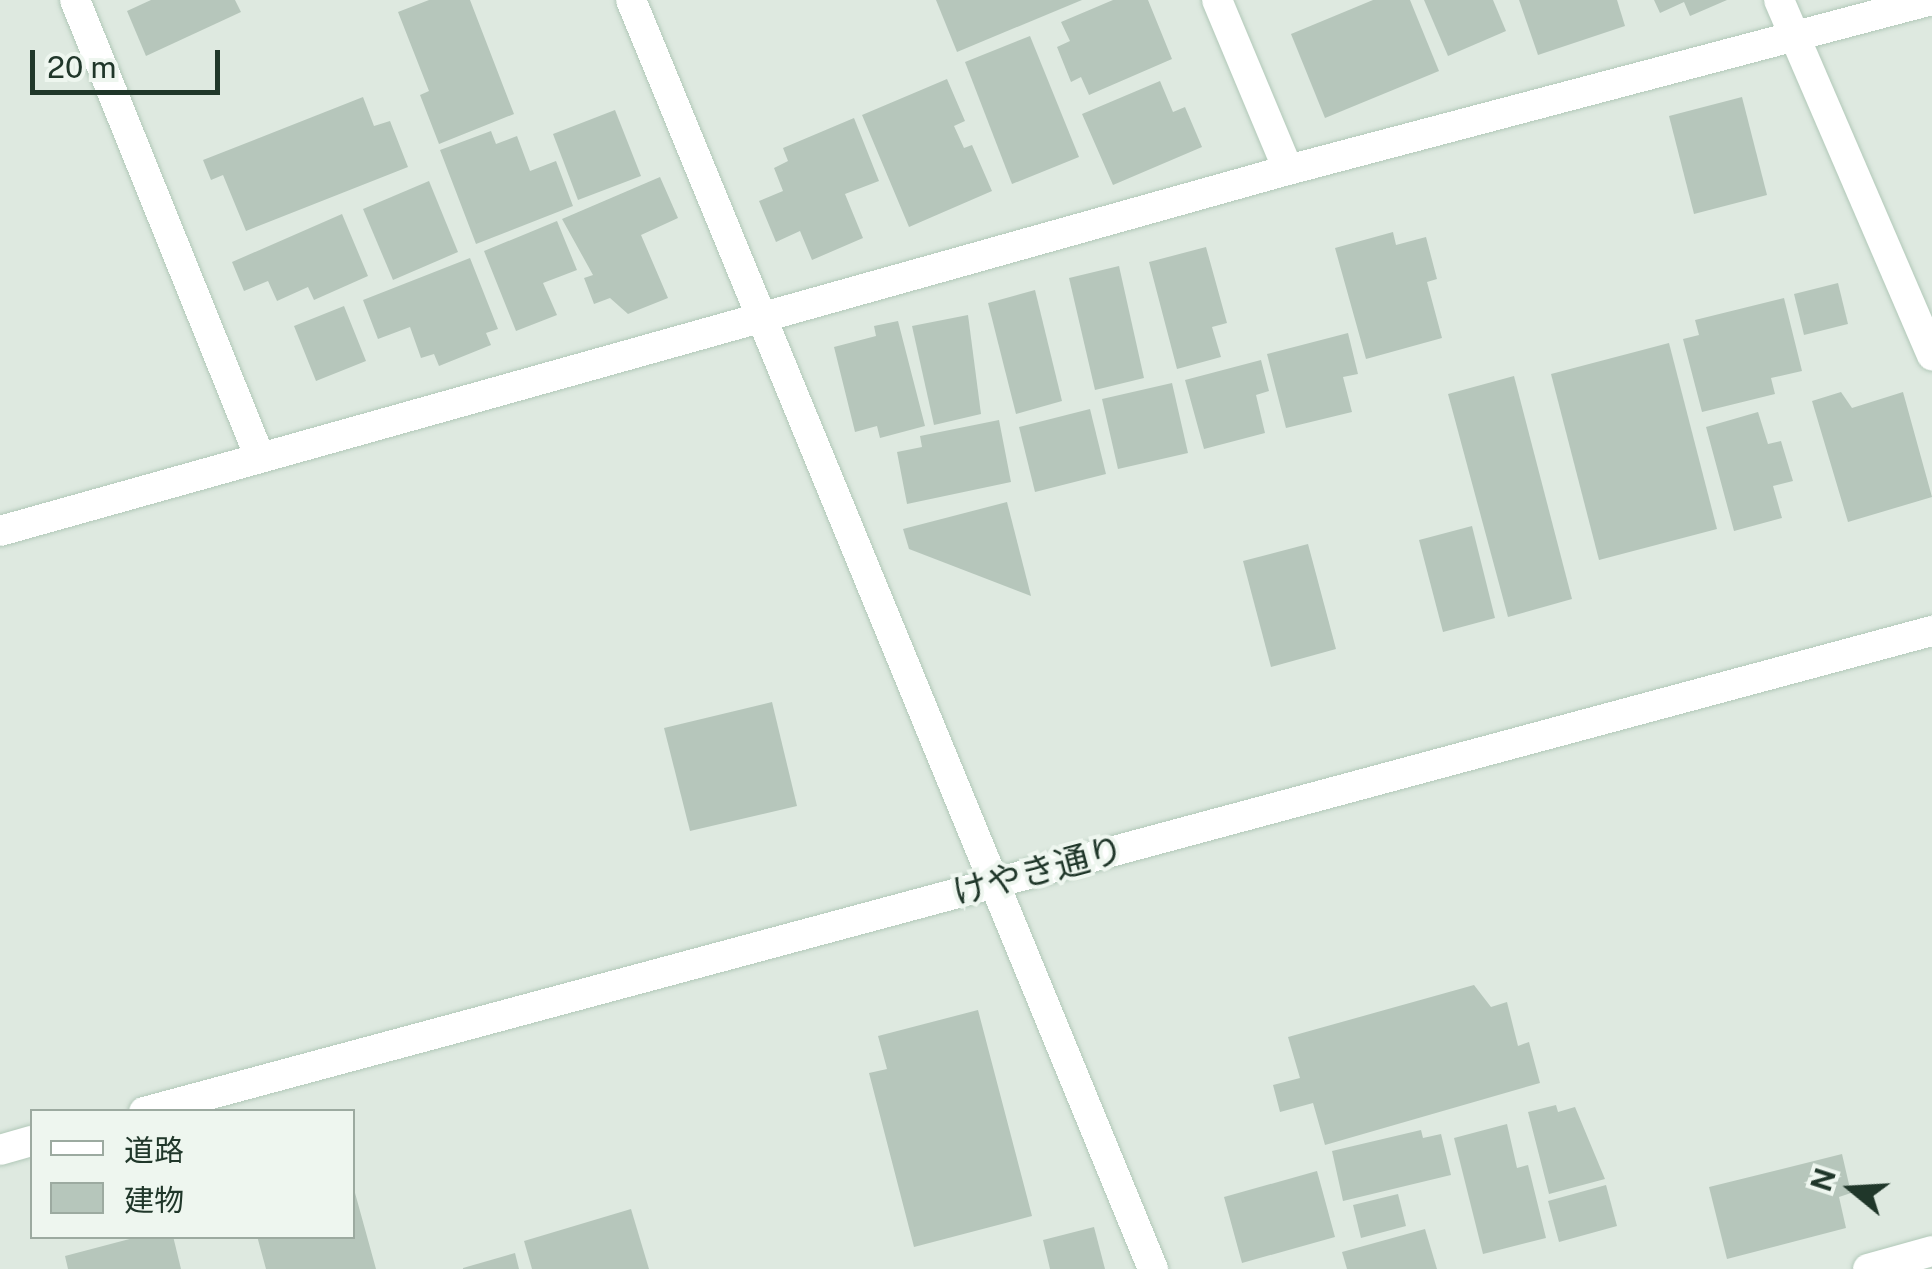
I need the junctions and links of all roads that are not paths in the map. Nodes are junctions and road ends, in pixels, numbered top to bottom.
1 (75, 0) edge
2 (631, 0) edge
3 (1216, 0) edge
4 (1779, 0) edge
5 (1932, 0) edge
6 (1794, 36) junction
7 (1288, 170) junction
8 (765, 320) junction
9 (1932, 355) edge
10 (259, 456) junction
11 (0, 531) edge
12 (1932, 631) edge
13 (995, 882) junction
14 (155, 1109) edge
15 (30, 1142) edge
16 (0, 1150) edge
17 (1932, 1251) edge
18 (1153, 1269) edge
19 (1868, 1269) edge

1 - 10 street
2 - 8 street
3 - 7 street
4 - 6 street
5 - 6 street
6 - 7 street
6 - 9 street
7 - 8 street
8 - 10 street
8 - 13 street
10 - 11 street
12 - 13 street, けやき通り
13 - 14 street, けやき通り
13 - 18 street
15 - 16 street
17 - 19 street

